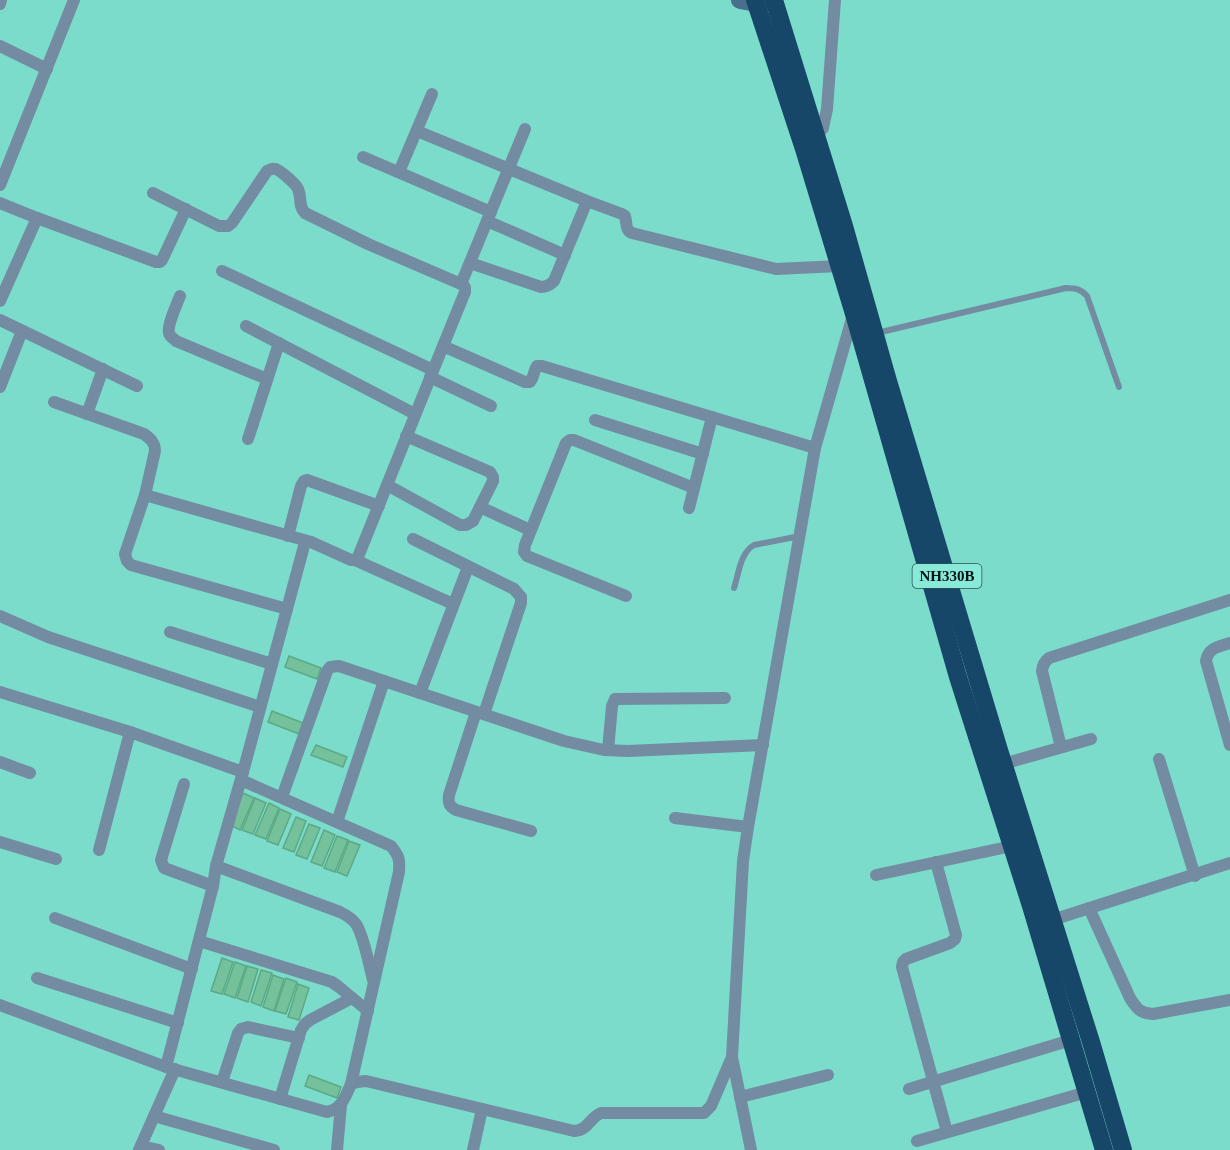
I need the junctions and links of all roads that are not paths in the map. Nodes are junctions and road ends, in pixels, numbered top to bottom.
1 (74, 0) edge
2 (835, 0) edge
3 (758, 1) edge
4 (0, 46) edge
5 (46, 69) junction
6 (432, 94) dead end
7 (525, 129) dead end
8 (417, 131) junction
9 (816, 136) junction
10 (363, 157) dead end
11 (508, 169) junction
12 (399, 172) junction
13 (0, 185) edge
14 (153, 193) dead end
15 (587, 201) junction
16 (0, 203) edge
17 (186, 209) junction
18 (489, 216) junction
19 (37, 218) junction
20 (565, 255) junction
21 (470, 263) junction
22 (839, 266) junction
23 (222, 271) dead end
24 (461, 284) junction
25 (180, 296) dead end
26 (1, 297) edge
27 (854, 314) junction
28 (0, 320) edge
29 (246, 326) dead end
30 (22, 331) junction
31 (867, 335) junction
32 (279, 343) junction
33 (443, 346) junction
34 (103, 369) junction
35 (431, 374) junction
36 (267, 379) junction
37 (137, 386) dead end
38 (0, 387) edge
39 (1119, 387) dead end
40 (54, 402) dead end
41 (491, 406) dead end
42 (87, 414) junction
43 (415, 414) junction
44 (712, 417) junction
45 (595, 420) dead end
46 (406, 436) junction
47 (248, 439) dead end
48 (815, 448) junction
49 (703, 454) junction
50 (387, 485) junction
51 (694, 488) junction
52 (145, 495) junction
53 (379, 506) junction
54 (480, 507) junction
55 (689, 508) dead end
56 (530, 530) junction
57 (288, 536) junction
58 (800, 536) junction
59 (413, 539) dead end
60 (311, 542) junction
61 (355, 560) junction
62 (468, 567) junction
63 (734, 588) dead end
64 (626, 596) dead end
65 (1230, 600) edge
66 (453, 604) junction
67 (287, 609) junction
68 (0, 616) edge
69 (170, 632) dead end
70 (1230, 643) edge
71 (272, 664) junction
72 (384, 681) junction
73 (0, 692) edge
74 (420, 693) junction
75 (725, 698) dead end
76 (260, 707) junction
77 (480, 713) junction
78 (130, 732) junction
79 (1091, 739) dead end
80 (763, 745) junction
81 (1230, 745) edge
82 (1061, 747) junction
83 (608, 750) junction
84 (1159, 759) dead end
85 (0, 762) edge
86 (1003, 764) junction
87 (30, 772) dead end
88 (242, 776) junction
89 (184, 784) dead end
90 (282, 797) junction
91 (675, 818) dead end
92 (337, 822) junction
93 (748, 826) junction
94 (531, 831) dead end
95 (0, 842) edge
96 (1012, 846) junction
97 (99, 850) dead end
98 (56, 859) dead end
99 (936, 862) junction
100 (1230, 863) edge
101 (216, 866) junction
102 (876, 875) dead end
103 (1195, 876) junction
104 (213, 886) junction
105 (1089, 908) junction
106 (55, 918) dead end
107 (1045, 922) junction
108 (199, 941) junction
109 (192, 969) junction
110 (37, 978) dead end
111 (374, 983) junction
112 (352, 998) junction
113 (1230, 1000) edge
114 (0, 1005) edge
115 (368, 1011) junction
116 (178, 1023) junction
117 (299, 1038) junction
118 (1071, 1040) junction
119 (732, 1057) junction
120 (170, 1068) junction
121 (828, 1075) dead end
122 (933, 1081) junction
123 (222, 1082) junction
124 (351, 1084) junction
125 (909, 1089) dead end
126 (1087, 1092) junction
127 (740, 1097) junction
128 (280, 1099) junction
129 (341, 1105) junction
130 (482, 1109) junction
131 (154, 1116) junction
132 (947, 1132) junction
133 (917, 1141) dead end
134 (140, 1148) edge
135 (159, 1150) edge
136 (274, 1150) edge
137 (337, 1150) edge
138 (473, 1150) edge
139 (751, 1150) edge
140 (1104, 1150) edge
141 (1124, 1150) edge

1 - 5 street
2 - 9 street
3 - 9 highway, NH330B
3 - 22 highway, NH330B
4 - 5 street
5 - 13 street
6 - 8 street
7 - 11 street
8 - 11 street
8 - 12 street
9 - 31 highway, NH330B
10 - 12 street
11 - 15 street
11 - 18 street
12 - 18 street
14 - 17 street
15 - 20 street
15 - 22 street
16 - 19 street
17 - 19 street
17 - 24 street
18 - 20 street
18 - 21 street
19 - 26 street
20 - 21 street
21 - 24 street
22 - 27 highway, NH330B
23 - 35 street
24 - 33 street
25 - 36 street
27 - 31 highway, NH330B
27 - 48 street
28 - 30 street
29 - 32 street
30 - 34 street
30 - 38 street
31 - 39 lane
31 - 86 highway, NH330B
31 - 96 highway, NH330B
32 - 36 street
32 - 43 street
33 - 35 street
33 - 44 street
34 - 37 street
34 - 42 street
35 - 41 street
35 - 43 street
36 - 47 street
40 - 42 street
42 - 52 street
43 - 46 street
44 - 48 street
44 - 49 street
45 - 49 street
46 - 50 street
46 - 54 street
48 - 58 street
49 - 51 street
50 - 53 street
50 - 54 street
51 - 55 street
51 - 56 street
52 - 57 street
52 - 67 street
53 - 57 street
53 - 61 street
54 - 56 street
56 - 64 street
57 - 60 street
58 - 63 lane
58 - 80 street
59 - 62 street
60 - 61 street
60 - 67 street
61 - 66 street
62 - 66 street
62 - 77 street
65 - 82 street
66 - 74 street
67 - 71 street
68 - 76 street
69 - 71 street
70 - 81 street
71 - 76 street
72 - 74 street
72 - 90 street
72 - 92 street
73 - 78 street
74 - 77 street
75 - 83 street
76 - 88 street
77 - 83 street
77 - 94 street
78 - 88 street
78 - 97 street
79 - 82 street
80 - 83 street
80 - 93 street
82 - 86 street
84 - 103 street
85 - 87 street
86 - 107 highway, NH330B
88 - 90 street
88 - 101 street
89 - 104 street
90 - 92 street
91 - 93 street
92 - 111 street
93 - 119 street
95 - 98 street
96 - 99 street
96 - 107 highway, NH330B
99 - 102 street
99 - 122 street
100 - 103 street
101 - 104 street
101 - 111 street
103 - 105 street
104 - 108 street
105 - 107 street
105 - 113 street
106 - 109 street
107 - 118 highway, NH330B
107 - 141 highway, NH330B
108 - 109 street
108 - 112 street
109 - 116 street
110 - 116 street
111 - 115 street
112 - 115 street
112 - 117 street
114 - 120 street
115 - 124 street
116 - 120 street
117 - 123 street
117 - 128 street
118 - 122 street
118 - 126 highway, NH330B
119 - 127 street
119 - 130 street
120 - 123 street
120 - 131 street
121 - 127 street
122 - 125 street
122 - 132 street
123 - 128 street
124 - 129 street
124 - 130 street
126 - 132 street
126 - 140 highway, NH330B
127 - 139 street
128 - 129 street
129 - 137 street
130 - 138 street
131 - 134 street
131 - 136 street
132 - 133 street
134 - 135 street

